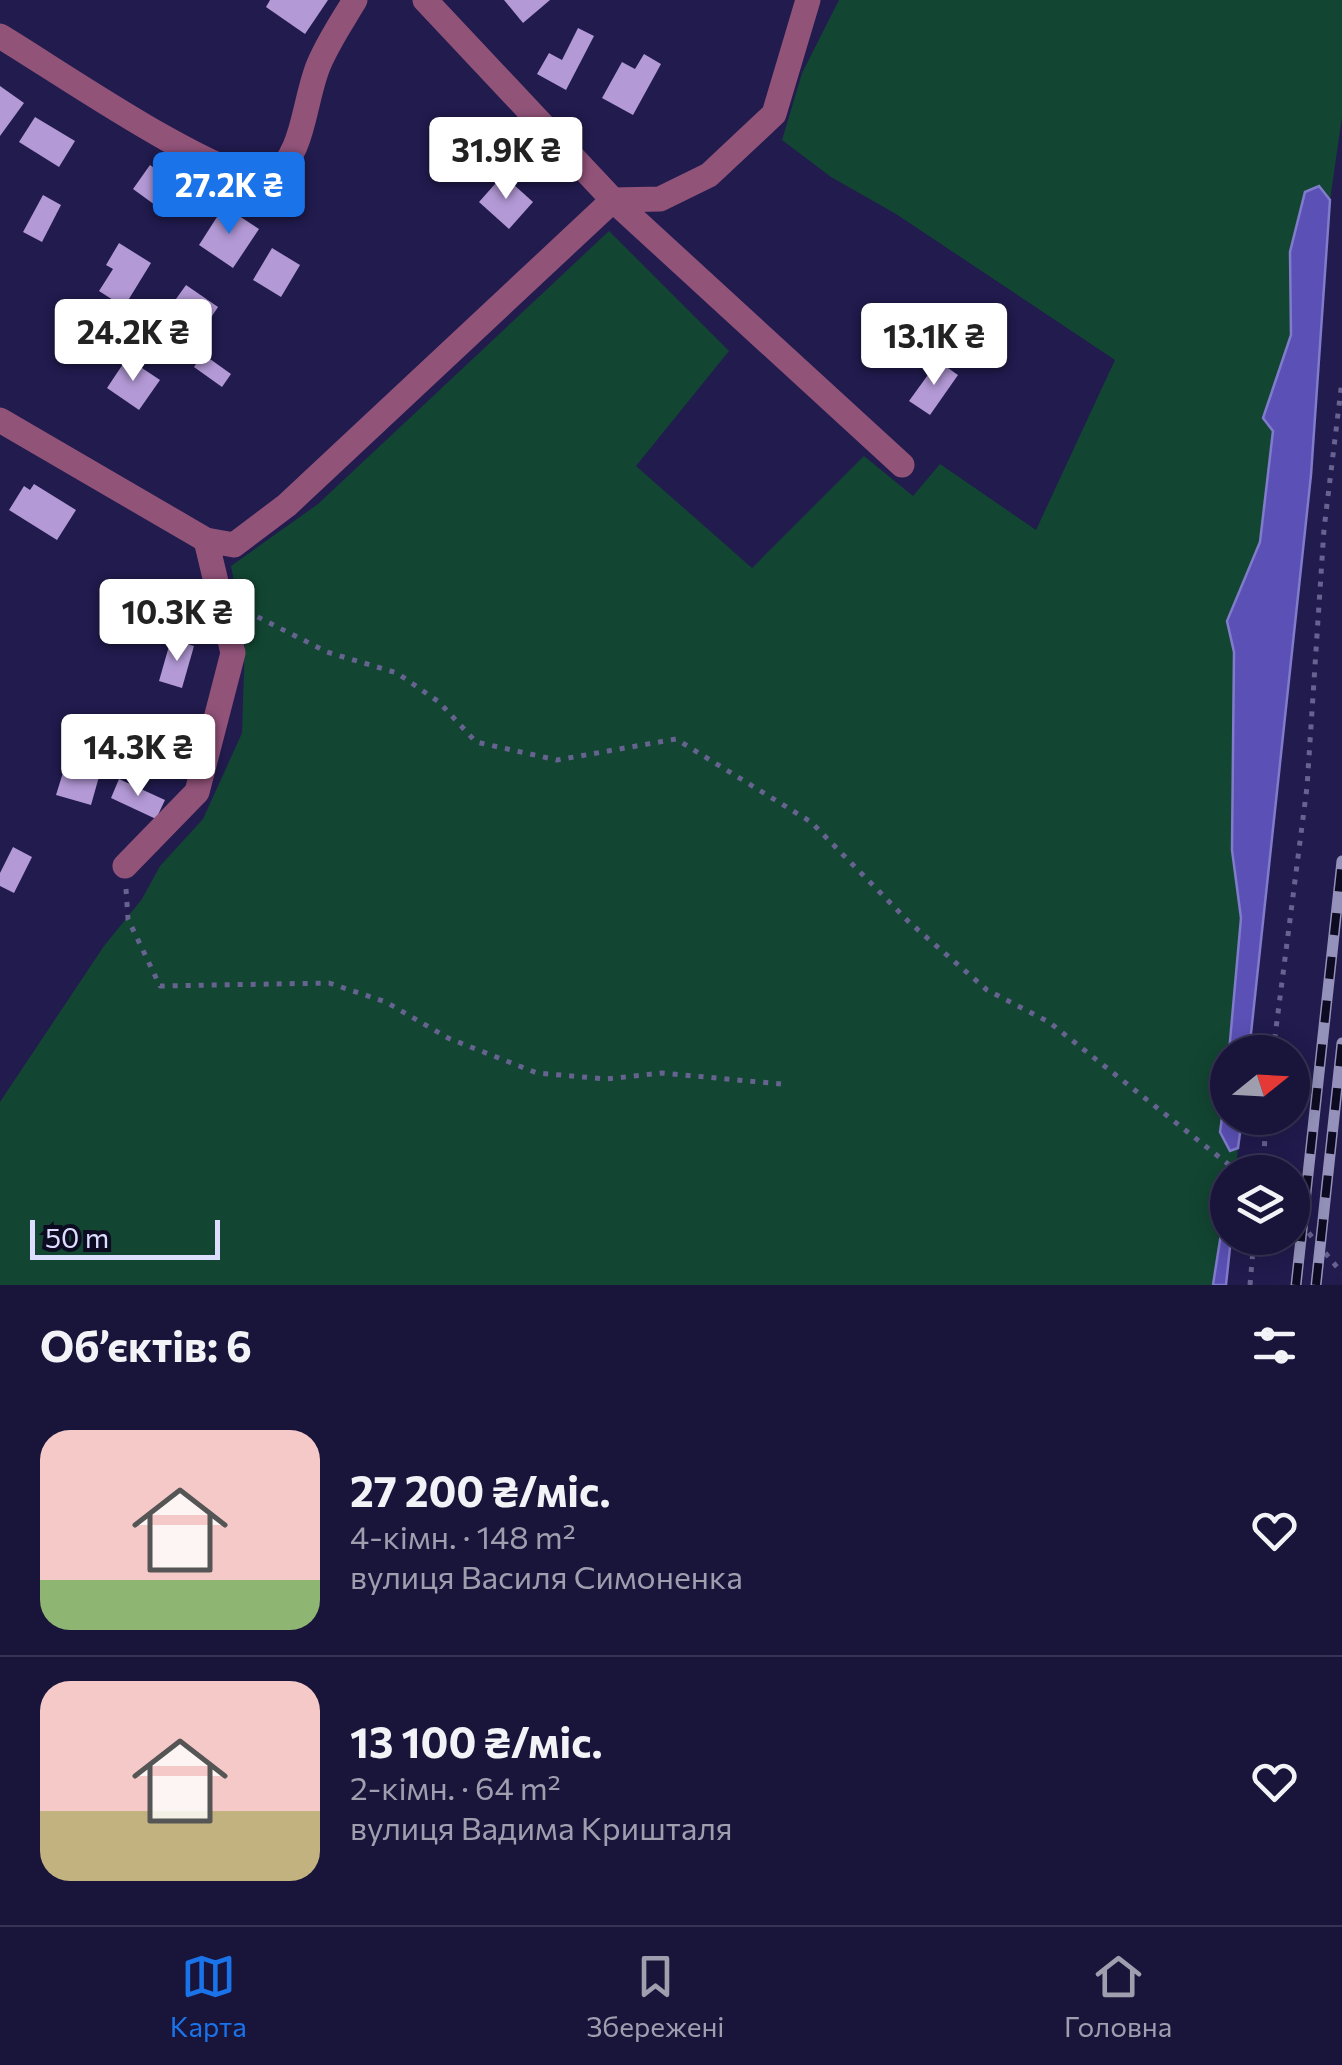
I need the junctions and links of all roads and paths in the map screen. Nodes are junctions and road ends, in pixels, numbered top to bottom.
1 (355, 0) edge
2 (425, 0) edge
3 (808, 0) edge
4 (0, 36) edge
5 (613, 200) junction
6 (1342, 381) edge
7 (0, 420) edge
8 (902, 466) dead end
9 (206, 540) junction
10 (218, 600) junction
11 (124, 866) joint
12 (1275, 1035) edge
13 (781, 1084) dead end
14 (1217, 1155) edge
15 (1310, 1235) edge
16 (1253, 1255) edge
17 (1342, 1273) edge
18 (1250, 1285) edge

1 - 4 street
2 - 5 street
3 - 5 street
5 - 8 street
5 - 9 street
6 - 12 path
7 - 9 street
9 - 10 street
10 - 11 street
10 - 14 path
11 - 13 path
15 - 17 path
16 - 18 path

